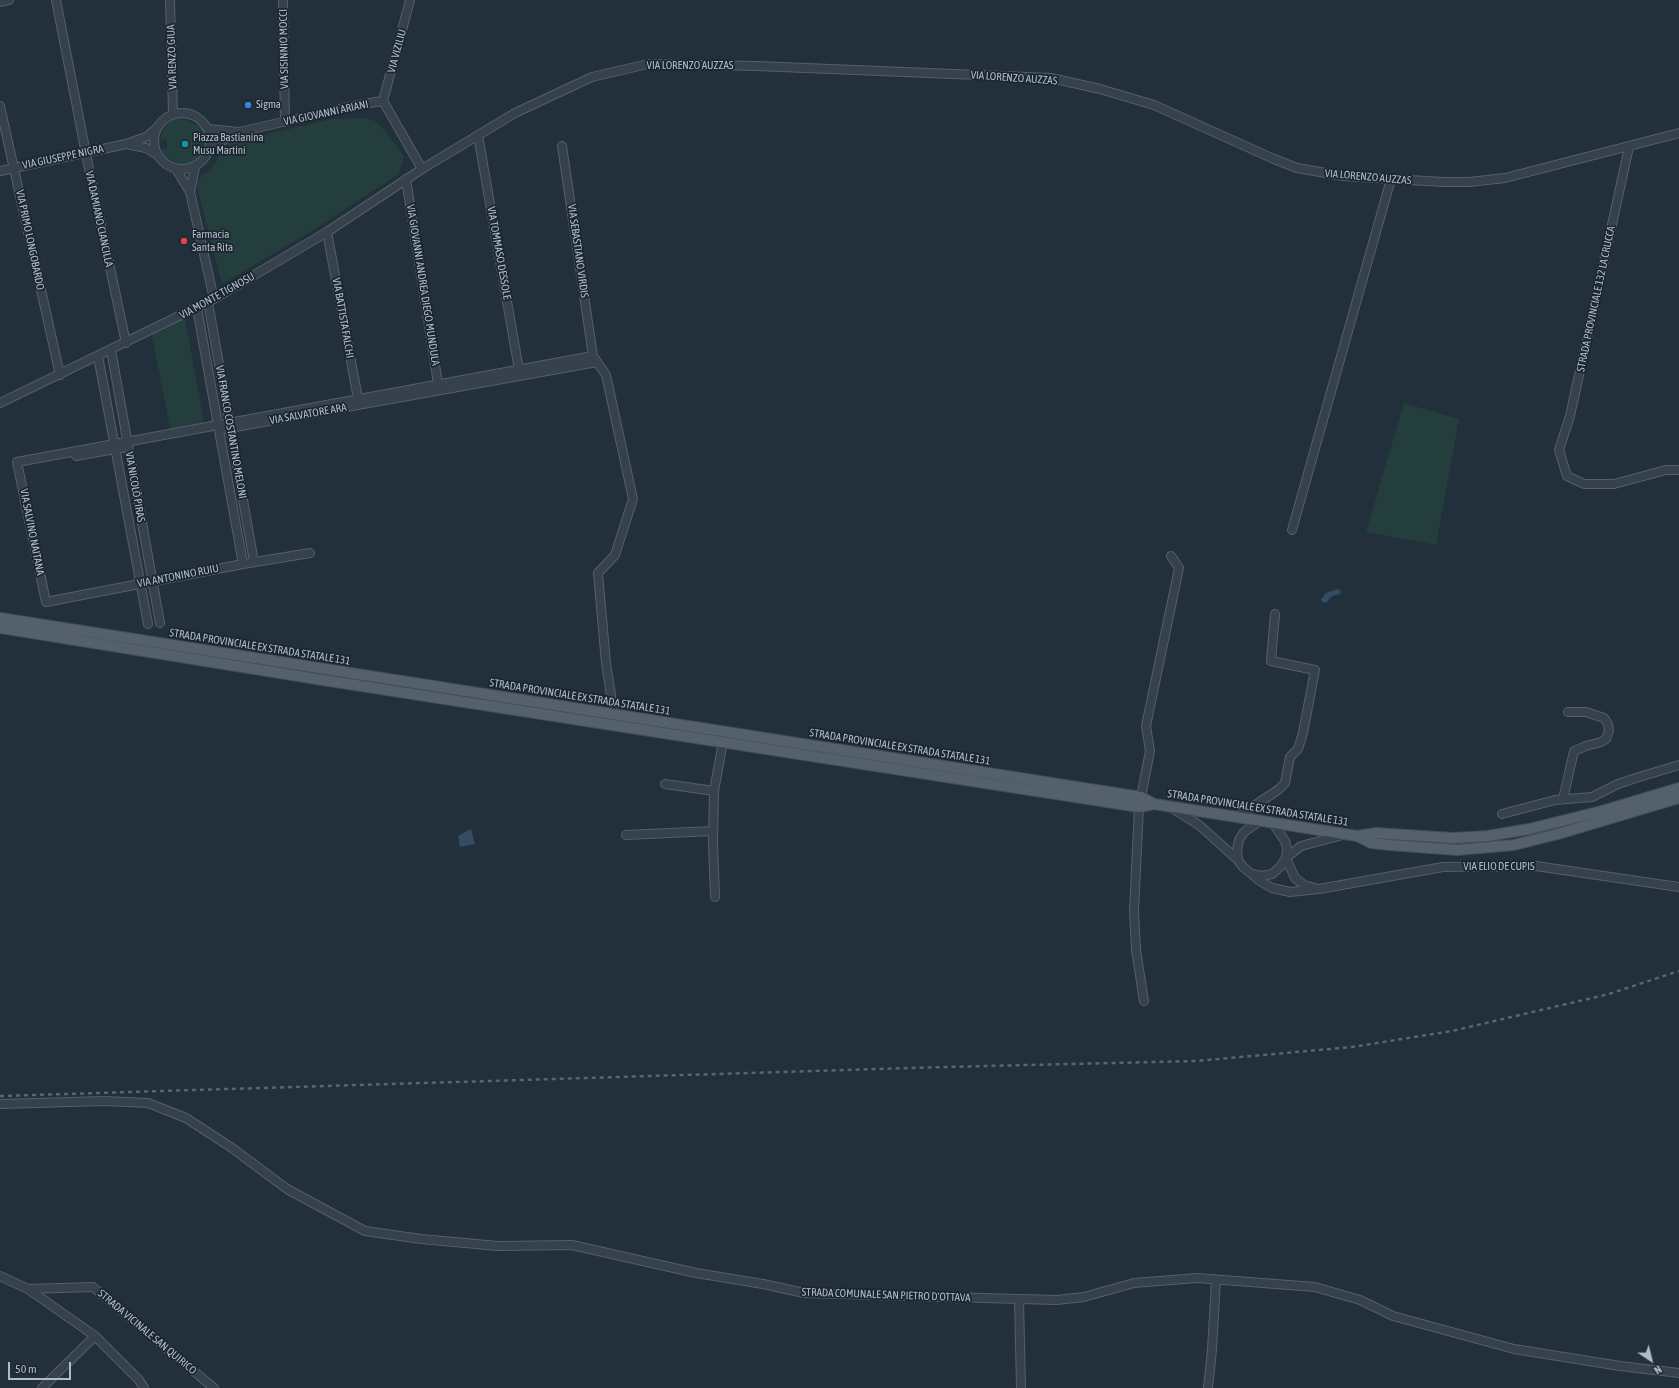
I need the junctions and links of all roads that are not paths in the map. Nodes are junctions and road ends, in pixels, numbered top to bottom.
1 (9, 0) edge
2 (56, 0) edge
3 (170, 0) edge
4 (283, 0) edge
5 (410, 0) edge
6 (0, 2) edge
7 (383, 101) junction
8 (0, 106) edge
9 (173, 114) junction
10 (285, 122) junction
11 (157, 128) junction
12 (208, 130) junction
13 (239, 132) junction
14 (1679, 133) edge
15 (478, 135) junction
16 (126, 144) junction
17 (562, 146) dead end
18 (210, 147) junction
19 (1629, 147) junction
20 (85, 152) junction
21 (156, 154) junction
22 (195, 167) junction
23 (14, 168) junction
24 (176, 169) junction
25 (422, 169) junction
26 (0, 171) edge
27 (406, 179) junction
28 (1391, 179) junction
29 (190, 192) junction
30 (327, 232) junction
31 (211, 301) junction
32 (197, 308) junction
33 (126, 343) junction
34 (111, 350) junction
35 (98, 356) junction
36 (595, 359) junction
37 (519, 370) junction
38 (60, 375) junction
39 (439, 387) junction
40 (359, 402) junction
41 (0, 403) edge
42 (230, 425) junction
43 (218, 427) junction
44 (127, 444) junction
45 (115, 446) junction
46 (18, 464) joint
47 (1679, 470) edge
48 (1292, 530) dead end
49 (310, 553) dead end
50 (1171, 556) dead end
51 (254, 562) junction
52 (242, 564) junction
53 (151, 582) junction
54 (140, 584) junction
55 (46, 602) joint
56 (1275, 614) dead end
57 (0, 618) edge
58 (160, 623) dead end
59 (148, 624) dead end
60 (0, 628) edge
61 (1568, 712) dead end
62 (614, 714) junction
63 (723, 742) junction
64 (1679, 765) edge
65 (665, 784) dead end
66 (1679, 788) edge
67 (714, 791) junction
68 (1679, 798) edge
69 (1563, 799) junction
70 (1140, 802) junction
71 (1172, 807) junction
72 (1502, 814) dead end
73 (1236, 817) junction
74 (1260, 821) junction
75 (1273, 823) junction
76 (713, 831) junction
77 (1345, 834) junction
78 (626, 836) dead end
79 (1357, 836) junction
80 (1286, 858) junction
81 (1238, 860) junction
82 (1250, 873) junction
83 (1679, 887) edge
84 (1319, 889) junction
85 (715, 897) dead end
86 (1144, 1001) dead end
87 (0, 1104) edge
88 (0, 1276) edge
89 (1216, 1280) junction
90 (28, 1289) junction
91 (1019, 1299) junction
92 (95, 1336) junction
93 (1679, 1373) edge
94 (42, 1388) edge
95 (144, 1388) edge
96 (214, 1388) edge
97 (1021, 1388) edge
98 (1208, 1388) edge

1 - 6 street
2 - 20 street, VIA DAMIANO CIANCILLA
3 - 9 street, VIA RENZO GIUA
4 - 10 street, VIA SISINNIO MOCCI
5 - 7 street, VIA VIZILIU
7 - 10 street, VIA GIOVANNI ARIANI
7 - 25 street, VIA GIOVANNI ARIANI
8 - 23 street, VIA PRIMO LONGOBARDO
9 - 11 street
9 - 12 street
10 - 13 street, VIA GIOVANNI ARIANI
11 - 16 street, VIA GIUSEPPE NIGRA
11 - 21 street
12 - 13 street, VIA GIOVANNI ARIANI
12 - 18 street
13 - 18 street, VIA GIOVANNI ARIANI
14 - 19 street, VIA LORENZO AUZZAS
15 - 25 street, VIA LORENZO AUZZAS
15 - 28 street, VIA LORENZO AUZZAS
15 - 37 street, VIA TOMMASO DESSOLE
16 - 20 street, VIA GIUSEPPE NIGRA
16 - 21 street, VIA GIUSEPPE NIGRA
17 - 36 street, VIA SEBASTIANO VIRDIS
18 - 22 street
19 - 28 street, VIA LORENZO AUZZAS
19 - 47 street, STRADA PROVINCIALE 132 LA CRUCCA
20 - 23 street, VIA GIUSEPPE NIGRA
20 - 33 street, VIA DAMIANO CIANCILLA
21 - 24 street
22 - 24 street
22 - 29 street
23 - 26 street, VIA GIUSEPPE NIGRA
23 - 38 street, VIA PRIMO LONGOBARDO
24 - 29 street
25 - 27 street, VIA MONTE TIGNOSU
27 - 30 street, VIA MONTE TIGNOSU
27 - 39 street, VIA GIOVANNI ANDREA DIEGO MUNDULA
28 - 48 street
29 - 31 street, VIA FRANCO COSTANTINO MELONI
30 - 31 street, VIA MONTE TIGNOSU
30 - 40 street, VIA BATTISTA FALCHI
31 - 32 street, VIA MONTE TIGNOSU
31 - 42 street, VIA FRANCO COSTANTINO MELONI
32 - 33 street, VIA MONTE TIGNOSU
32 - 43 street, VIA FRANCO COSTANTINO MELONI
33 - 34 street, VIA MONTE TIGNOSU
34 - 35 street, VIA MONTE TIGNOSU
34 - 44 street, VIA NICOLÒ PIRAS
35 - 38 street, VIA MONTE TIGNOSU
35 - 45 street, VIA NICOLÒ PIRAS
36 - 37 street, VIA SALVATORE ARA
36 - 39 street, VIA SALVATORE ARA
36 - 62 street
37 - 39 street, VIA SALVATORE ARA
38 - 41 street, VIA MONTE TIGNOSU
39 - 40 street, VIA SALVATORE ARA
40 - 42 street, VIA SALVATORE ARA
42 - 43 street, VIA SALVATORE ARA
42 - 51 street, VIA FRANCO COSTANTINO MELONI
43 - 44 street, VIA SALVATORE ARA
43 - 52 street, VIA FRANCO COSTANTINO MELONI
44 - 45 street, VIA SALVATORE ARA
44 - 53 street, VIA NICOLÒ PIRAS
45 - 46 street, VIA SALVATORE ARA
45 - 54 street, VIA NICOLÒ PIRAS
46 - 55 street, VIA SALVINO NAITANA
49 - 51 street, VIA ANTONINO RUIU
50 - 70 street
51 - 52 street, VIA ANTONINO RUIU
52 - 53 street, VIA ANTONINO RUIU
53 - 54 street, VIA ANTONINO RUIU
53 - 58 street, VIA NICOLÒ PIRAS
54 - 55 street, VIA ANTONINO RUIU
54 - 59 street, VIA NICOLÒ PIRAS
56 - 73 street
57 - 62 main road, STRADA PROVINCIALE EX STRADA STATALE 131
60 - 63 main road, STRADA PROVINCIALE EX STRADA STATALE 131
61 - 69 street
62 - 70 main road, STRADA PROVINCIALE EX STRADA STATALE 131
63 - 67 street
63 - 70 main road, STRADA PROVINCIALE EX STRADA STATALE 131
64 - 69 street
65 - 67 street
66 - 79 main road, STRADA PROVINCIALE EX STRADA STATALE 131
67 - 76 street
68 - 79 main road, STRADA PROVINCIALE EX STRADA STATALE 131
69 - 72 street
70 - 71 main road, STRADA PROVINCIALE EX STRADA STATALE 131
70 - 86 street
71 - 73 main road, STRADA PROVINCIALE EX STRADA STATALE 131
71 - 81 street, VIA ELIO DE CUPIS
73 - 74 main road, STRADA PROVINCIALE EX STRADA STATALE 131
74 - 75 main road, STRADA PROVINCIALE EX STRADA STATALE 131
74 - 81 street
75 - 77 main road, STRADA PROVINCIALE EX STRADA STATALE 131
75 - 80 street
76 - 78 street
76 - 85 street
77 - 79 main road, STRADA PROVINCIALE EX STRADA STATALE 131
77 - 80 street
80 - 82 street
80 - 84 street
81 - 82 street, VIA ELIO DE CUPIS
82 - 84 street, VIA ELIO DE CUPIS
83 - 84 street, VIA ELIO DE CUPIS
87 - 91 street, STRADA COMUNALE SAN PIETRO D'OTTAVA
88 - 90 street
89 - 91 street, STRADA COMUNALE SAN PIETRO D'OTTAVA
89 - 93 street, STRADA COMUNALE SAN PIETRO D'OTTAVA
89 - 98 street
90 - 92 street
90 - 96 street, STRADA VICINALE SAN QUIRICO
91 - 97 street
92 - 94 street
92 - 95 street

